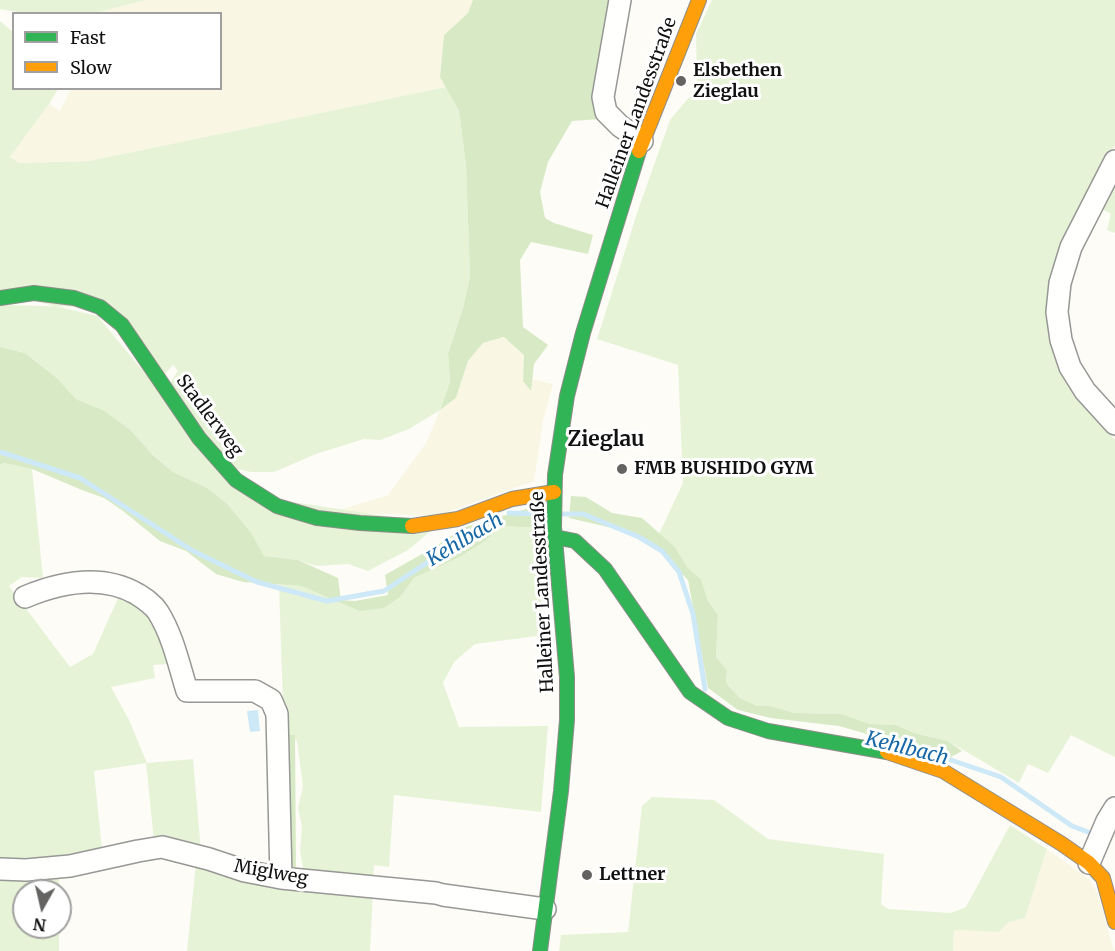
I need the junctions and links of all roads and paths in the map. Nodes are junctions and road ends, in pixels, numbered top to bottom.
1 (620, 0) edge
2 (699, 0) edge
3 (642, 141) junction
4 (1115, 161) edge
5 (0, 298) edge
6 (1115, 424) edge
7 (554, 496) junction
8 (555, 532) junction
9 (25, 597) dead end
10 (1111, 815) edge
11 (1101, 865) edge
12 (0, 869) edge
13 (281, 878) junction
14 (545, 909) junction
15 (1115, 922) edge
16 (540, 951) edge

1 - 3 street
2 - 3 street, Halleiner Landesstraße
3 - 7 street, Halleiner Landesstraße
4 - 6 street
5 - 7 street, Stadlerweg
7 - 8 street, Halleiner Landesstraße
8 - 11 street
8 - 14 street, Halleiner Landesstraße
9 - 13 street
10 - 11 street
11 - 15 street
12 - 13 street, Miglweg
13 - 14 street, Miglweg
14 - 16 street, Halleiner Landesstraße

